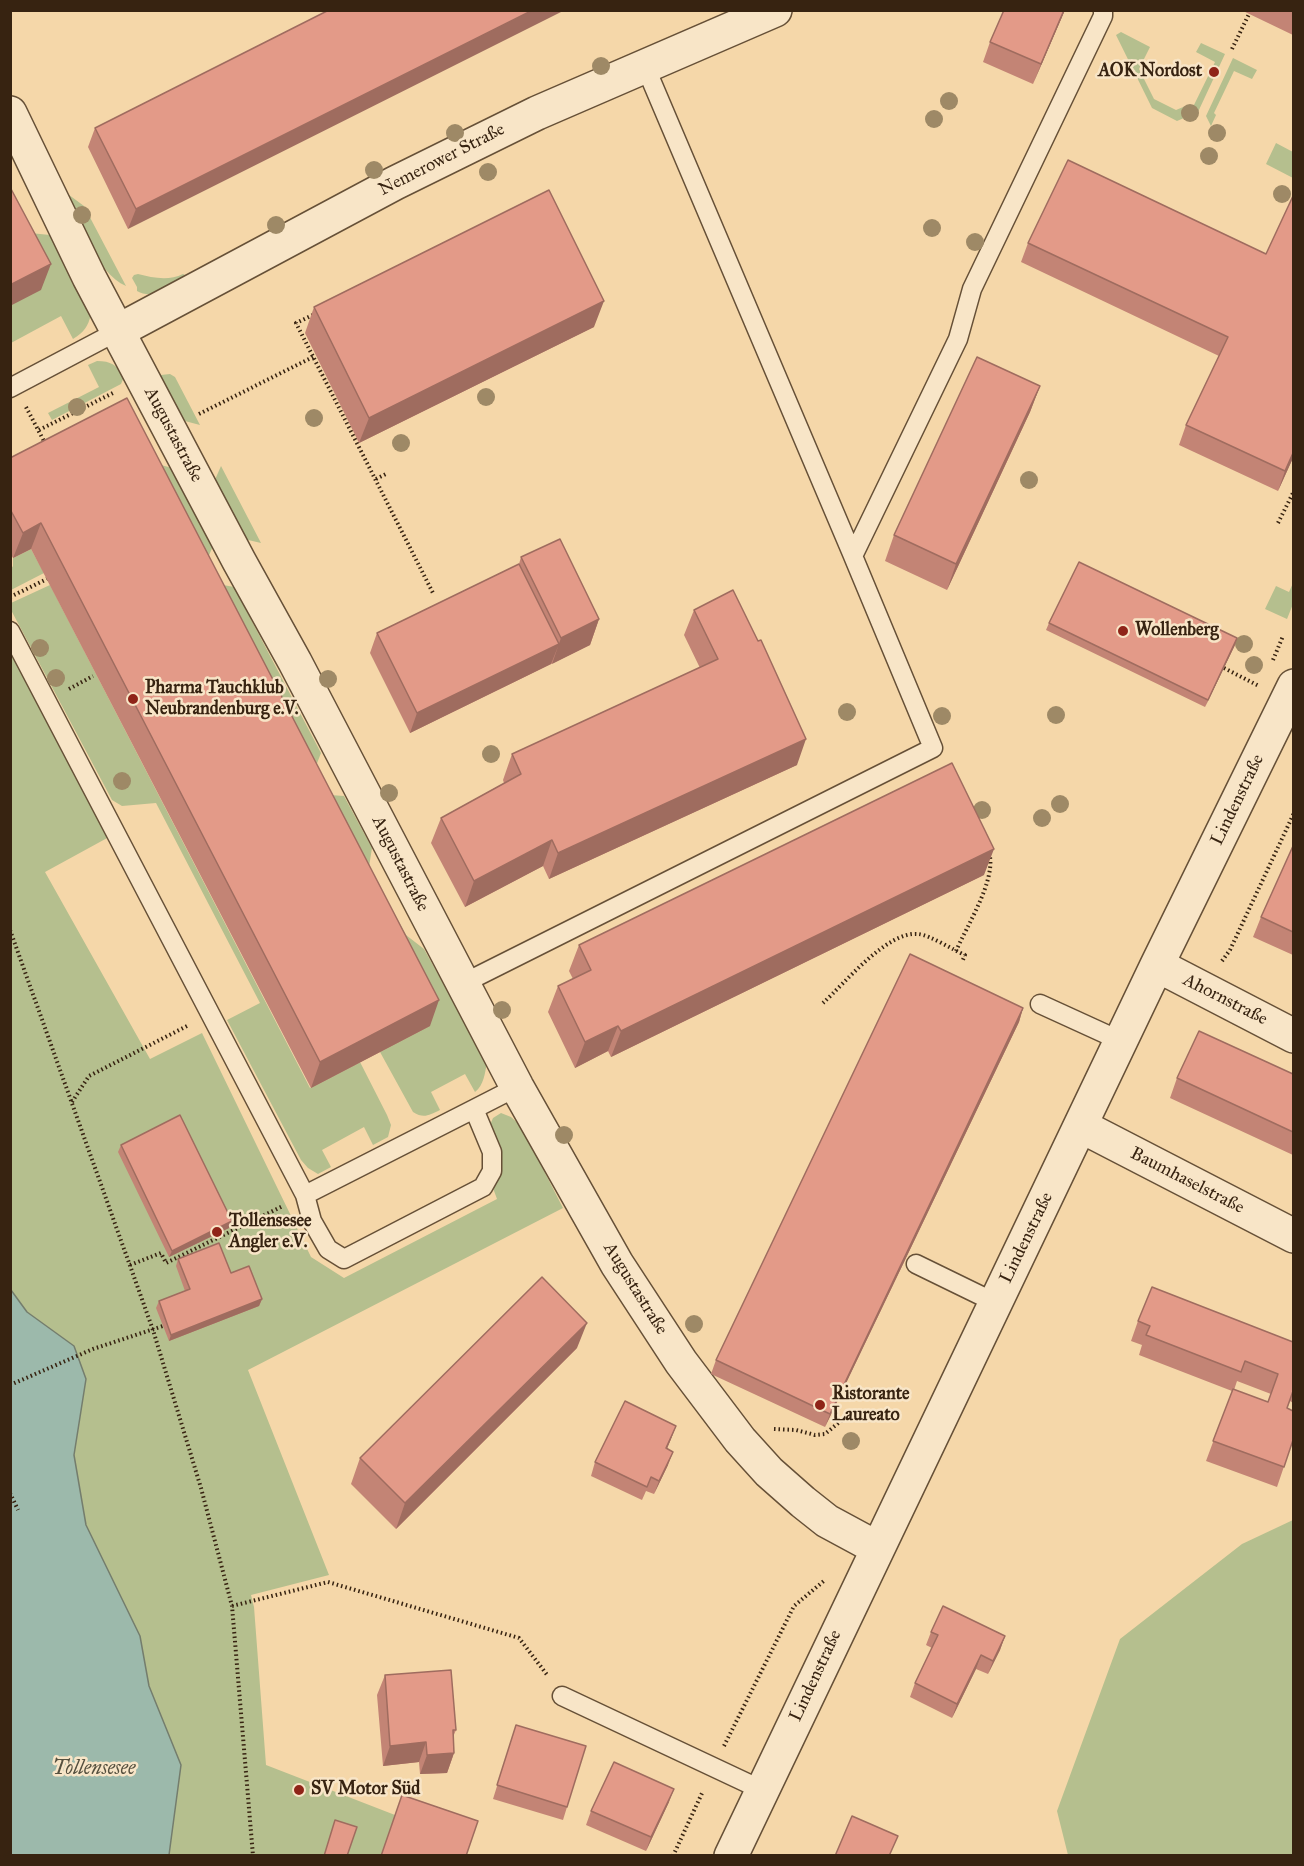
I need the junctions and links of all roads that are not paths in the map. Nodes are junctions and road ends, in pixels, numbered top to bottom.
1 (775, 10) edge
2 (1103, 10) edge
3 (645, 66) junction
4 (10, 113) edge
5 (118, 331) junction
6 (13, 387) edge
7 (853, 556) junction
8 (10, 630) edge
9 (1291, 697) edge
10 (1157, 965) junction
11 (462, 984) junction
12 (1040, 1004) dead end
13 (1293, 1036) edge
14 (1121, 1041) junction
15 (517, 1086) junction
16 (474, 1109) junction
17 (1081, 1126) junction
18 (305, 1195) junction
19 (1293, 1236) edge
20 (916, 1264) dead end
21 (996, 1303) junction
22 (877, 1548) junction
23 (562, 1696) road end
24 (762, 1790) junction
25 (732, 1856) edge

1 - 3 street, Nemerower Straße
2 - 7 lane
3 - 5 street, Nemerower Straße
3 - 7 lane
4 - 5 street, Augustastraße
5 - 6 lane
5 - 11 street, Augustastraße
7 - 11 lane
8 - 18 lane
9 - 10 street, Lindenstraße
10 - 13 street, Ahornstraße
10 - 14 street, Lindenstraße
11 - 15 street, Augustastraße
12 - 14 lane
14 - 17 street, Lindenstraße
15 - 16 lane
15 - 22 street, Augustastraße
16 - 18 lane
16 - 18 lane
17 - 19 street, Baumhaselstraße
17 - 21 street, Lindenstraße
20 - 21 lane
21 - 22 street, Lindenstraße
22 - 24 street, Lindenstraße
23 - 24 lane
24 - 25 street, Lindenstraße

